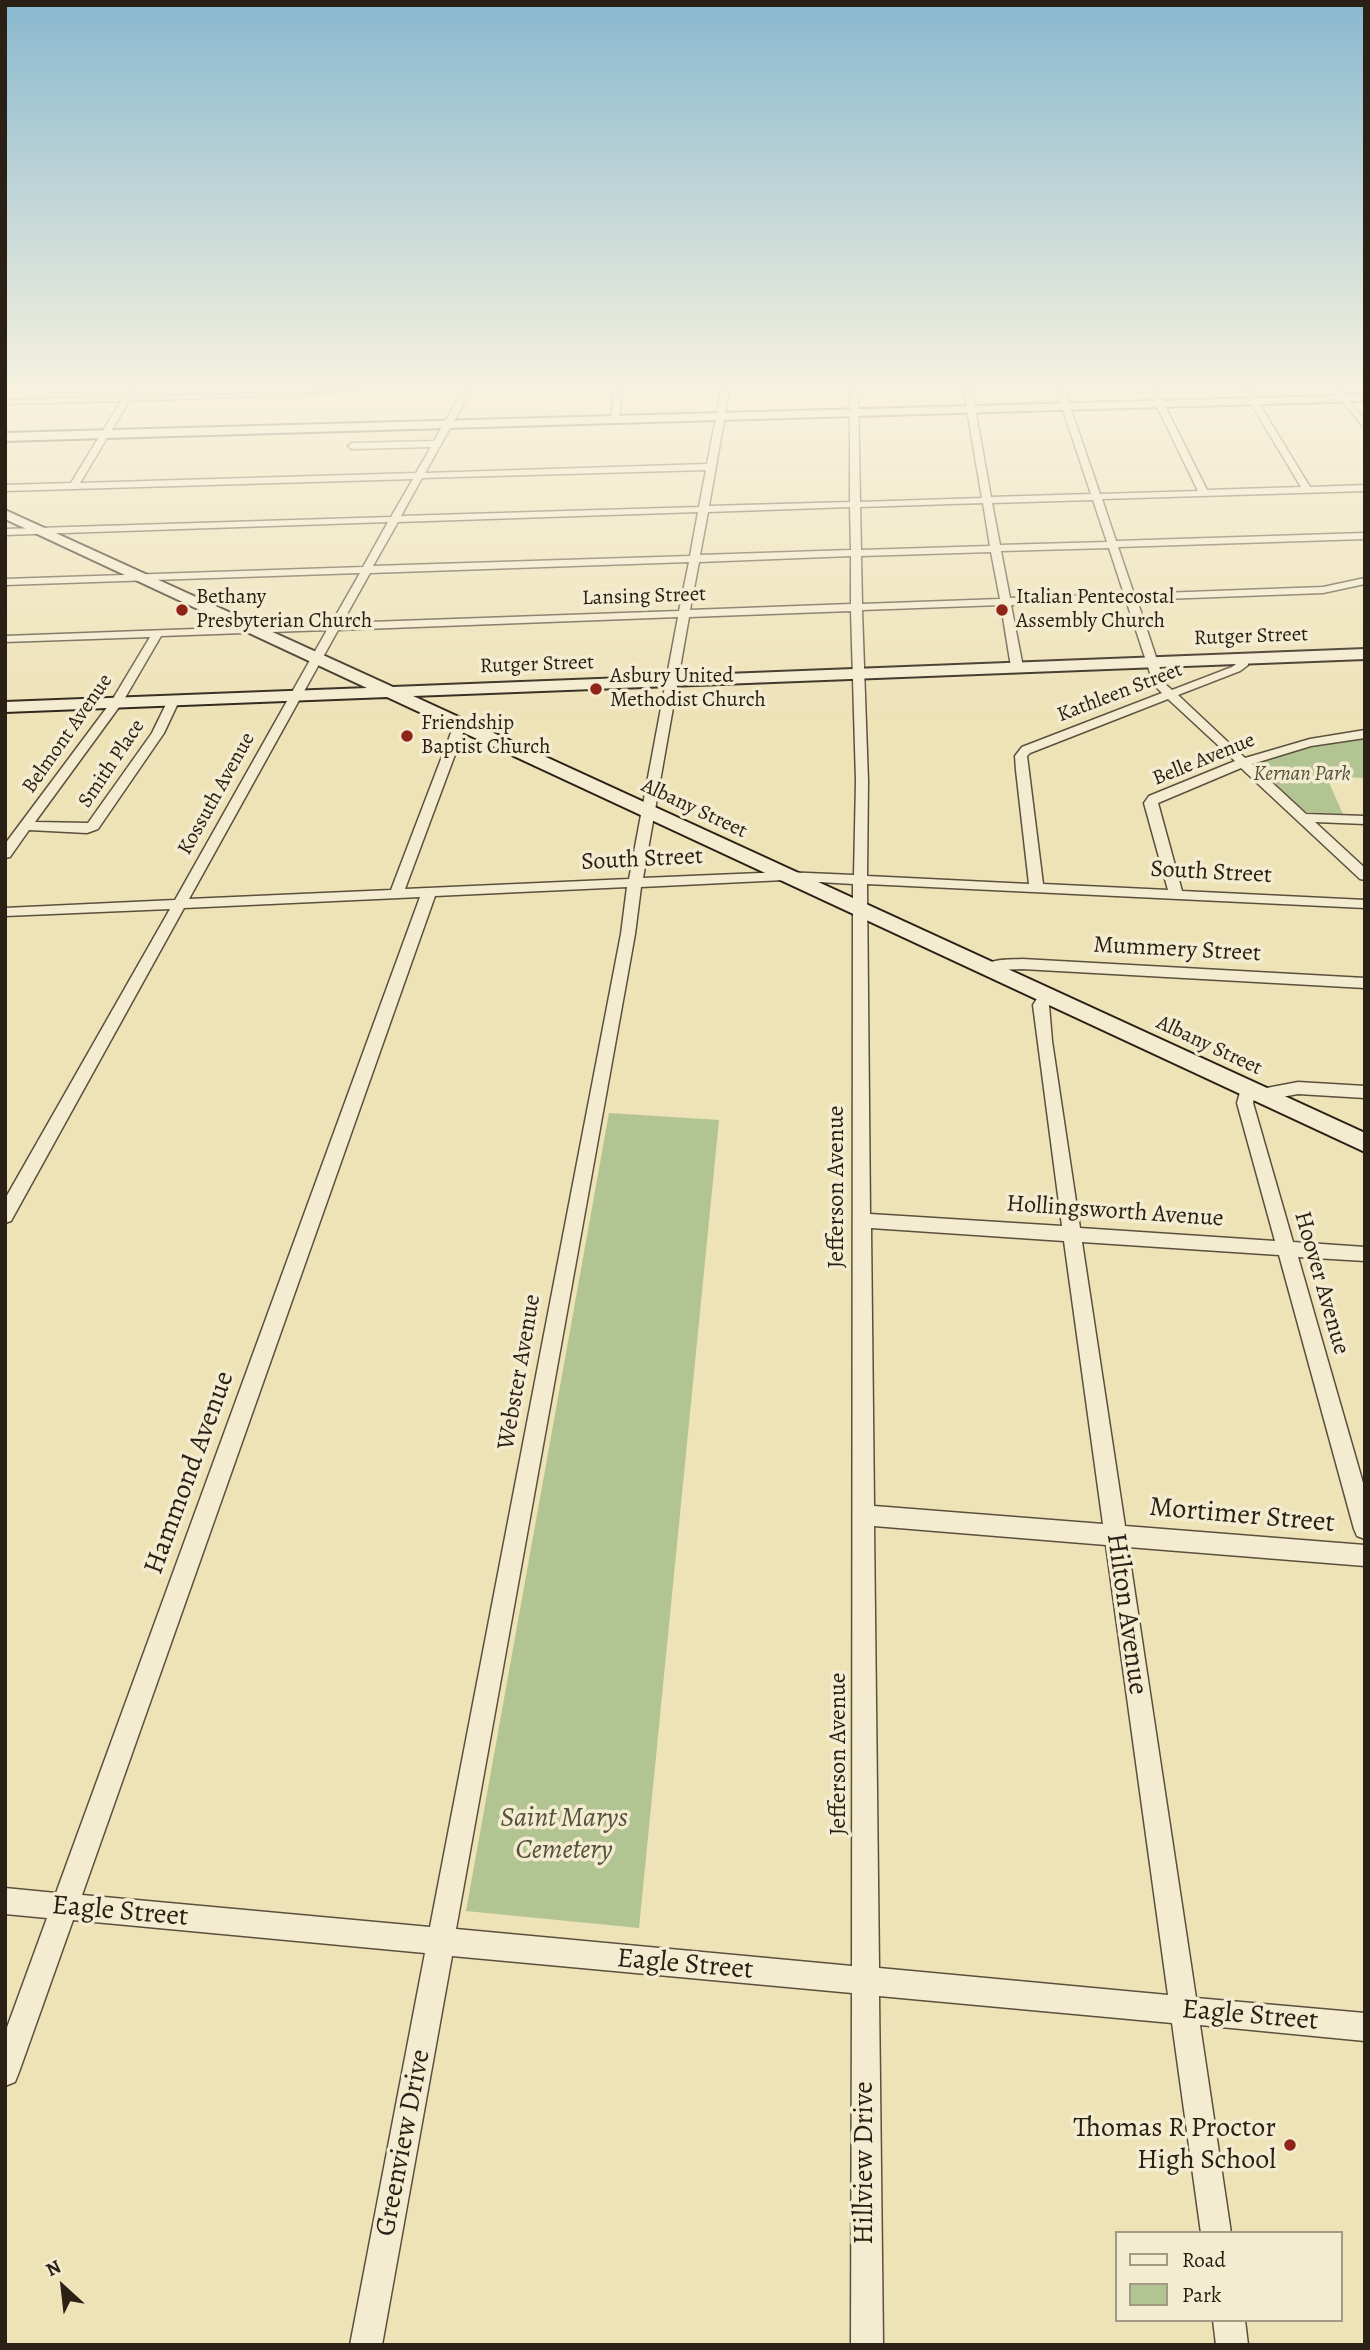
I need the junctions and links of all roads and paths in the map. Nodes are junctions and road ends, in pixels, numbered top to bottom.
1 (988, 501) edge
2 (405, 502) edge
3 (705, 502) edge
4 (855, 502) edge
5 (966, 502) edge
6 (1097, 502) edge
7 (855, 505) junction
8 (703, 510) junction
9 (5, 514) edge
10 (395, 520) junction
11 (41, 531) junction
12 (5, 532) edge
13 (1365, 536) edge
14 (1111, 545) junction
15 (997, 549) junction
16 (855, 554) junction
17 (695, 559) junction
18 (367, 570) junction
19 (143, 578) junction
20 (1365, 581) edge
21 (5, 582) edge
22 (1129, 598) junction
23 (1006, 602) junction
24 (856, 608) junction
25 (685, 614) junction
26 (333, 627) junction
27 (258, 630) junction
28 (158, 633) junction
29 (5, 639) edge
30 (1365, 654) edge
31 (317, 658) junction
32 (1241, 659) junction
33 (1152, 662) junction
34 (1017, 667) junction
35 (857, 674) junction
36 (673, 681) junction
37 (388, 692) junction
38 (296, 695) junction
39 (1168, 695) junction
40 (173, 701) junction
41 (116, 703) junction
42 (5, 707) edge
43 (460, 725) junction
44 (1365, 734) edge
45 (1241, 762) junction
46 (648, 812) junction
47 (1301, 818) junction
48 (1365, 820) edge
49 (26, 826) junction
50 (5, 854) edge
51 (784, 876) junction
52 (1365, 876) edge
53 (860, 878) junction
54 (635, 882) junction
55 (1037, 886) junction
56 (429, 893) junction
57 (396, 894) junction
58 (1177, 894) junction
59 (180, 904) junction
60 (1365, 904) edge
61 (860, 911) junction
62 (5, 912) edge
63 (987, 969) junction
64 (1365, 984) edge
65 (1046, 996) junction
66 (1254, 1092) junction
67 (1365, 1092) edge
68 (1365, 1143) edge
69 (5, 1216) edge
70 (862, 1220) junction
71 (1072, 1235) junction
72 (1285, 1248) junction
73 (1365, 1254) edge
74 (863, 1515) junction
75 (1365, 1529) edge
76 (1115, 1535) junction
77 (1365, 1556) edge
78 (5, 1901) edge
79 (65, 1907) junction
80 (442, 1942) junction
81 (865, 1982) junction
82 (1182, 2010) junction
83 (1365, 2027) edge
84 (5, 2072) edge
85 (1216, 2231) edge
86 (1229, 2322) edge
87 (366, 2345) edge
88 (867, 2345) edge
89 (1233, 2345) edge

1 - 15 street
2 - 10 street, Kossuth Avenue
3 - 8 street, Webster Avenue
4 - 7 street, Jefferson Avenue
5 - 7 street
6 - 14 street
7 - 8 street
7 - 16 street, Jefferson Avenue
8 - 10 street
8 - 17 street, Webster Avenue
9 - 11 street, Albany Street
10 - 11 street
10 - 18 street, Kossuth Avenue
11 - 12 street
11 - 19 street, Albany Street
13 - 14 street
14 - 15 street
14 - 22 street
15 - 16 street
15 - 23 street
16 - 17 street
16 - 24 street, Jefferson Avenue
17 - 18 street
17 - 25 street, Webster Avenue
18 - 19 street
18 - 26 street, Kossuth Avenue
19 - 21 street
19 - 27 street, Albany Street
20 - 22 street, Lansing Street
22 - 23 street, Lansing Street
22 - 33 street
23 - 24 street, Lansing Street
23 - 34 street
24 - 25 street, Lansing Street
24 - 35 street, Jefferson Avenue
25 - 26 street, Lansing Street
25 - 36 street, Webster Avenue
26 - 27 street, Lansing Street
26 - 31 street, Kossuth Avenue
27 - 28 street, Lansing Street
27 - 31 street, Albany Street
28 - 29 street, Lansing Street
28 - 41 street, Belmont Avenue
30 - 32 street, Rutger Street
31 - 37 street, Albany Street
31 - 38 street, Kossuth Avenue
32 - 33 street, Rutger Street
32 - 39 street, Kathleen Street
33 - 34 street, Rutger Street
33 - 39 street
34 - 35 street, Rutger Street
35 - 36 street, Rutger Street
35 - 53 street, Jefferson Avenue
36 - 37 street, Rutger Street
36 - 46 street, Webster Avenue
37 - 38 street, Rutger Street
37 - 43 street, Albany Street
38 - 40 street, Rutger Street
38 - 59 street, Kossuth Avenue
39 - 45 street
39 - 55 street, Kathleen Street
40 - 41 street, Rutger Street
40 - 49 street, Smith Place
41 - 42 street, Rutger Street
41 - 49 street, Belmont Avenue
43 - 46 street, Albany Street
43 - 57 street
44 - 45 street, Belle Avenue
45 - 47 street
45 - 58 street, Belle Avenue
46 - 51 street, Albany Street
46 - 54 street, Webster Avenue
47 - 48 street
47 - 52 street
49 - 50 street, Belmont Avenue
51 - 53 street, South Street
51 - 54 street, South Street
51 - 61 street, Albany Street
53 - 55 street, South Street
53 - 61 street, Jefferson Avenue
54 - 56 street, South Street
54 - 80 street, Webster Avenue
55 - 58 street, South Street
56 - 57 street, South Street
56 - 79 street, Hammond Avenue
57 - 59 street, South Street
58 - 60 street, South Street
59 - 62 street, South Street
59 - 69 street, Kossuth Avenue
61 - 63 street, Albany Street
61 - 70 street, Jefferson Avenue
63 - 64 street, Mummery Street
63 - 65 street, Albany Street
65 - 66 street, Albany Street
65 - 71 street, Hilton Avenue
66 - 67 street
66 - 68 street, Albany Street
66 - 72 street, Hoover Avenue
70 - 71 street, Hollingsworth Avenue
70 - 74 street, Jefferson Avenue
71 - 72 street, Hollingsworth Avenue
71 - 76 street, Hilton Avenue
72 - 73 street, Hollingsworth Avenue
72 - 75 street, Hoover Avenue
74 - 76 street, Mortimer Street
74 - 81 street, Jefferson Avenue
76 - 77 street, Mortimer Street
76 - 82 street, Hilton Avenue
78 - 79 street, Eagle Street
79 - 80 street, Eagle Street
79 - 84 street, Hammond Avenue
80 - 81 street, Eagle Street
80 - 87 street, Greenview Drive
81 - 82 street, Eagle Street
81 - 88 street, Hillview Drive
82 - 83 street, Eagle Street
82 - 85 street, Hilton Avenue
86 - 89 street

